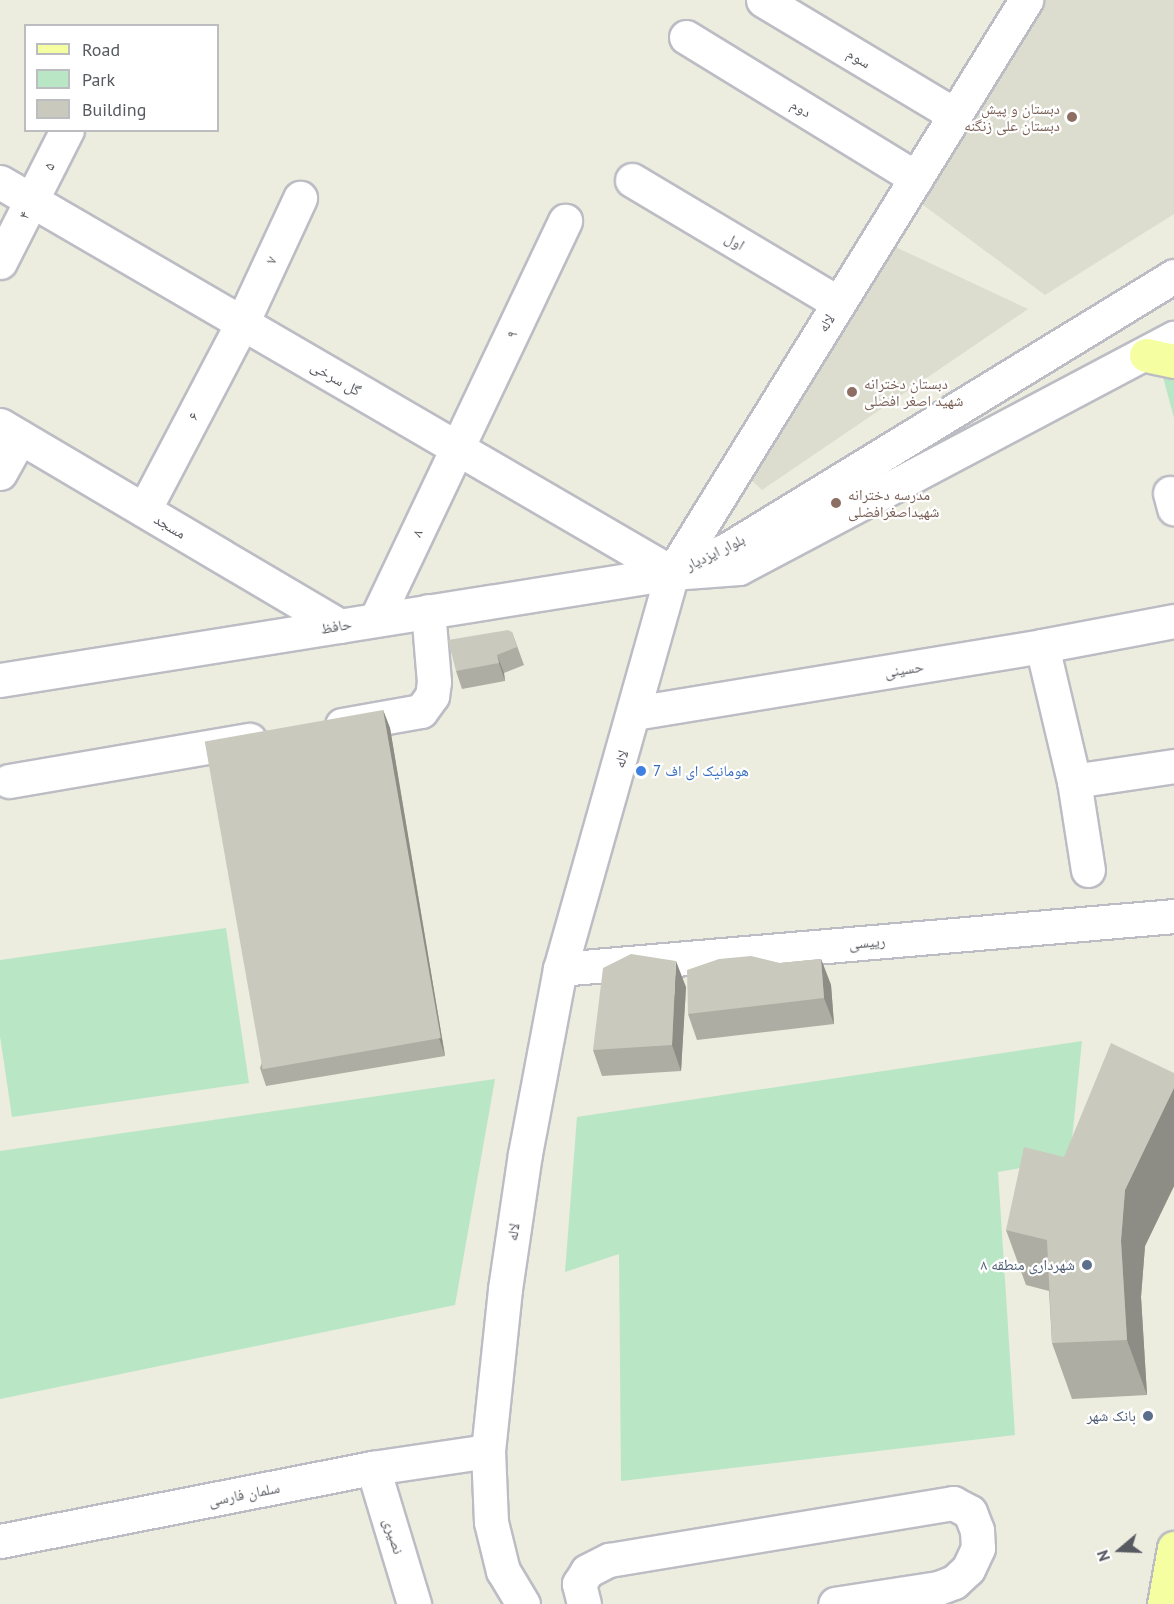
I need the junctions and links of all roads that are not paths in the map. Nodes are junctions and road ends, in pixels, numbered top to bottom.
1 (763, 0) edge
2 (1026, 0) edge
3 (686, 37) dead end
4 (955, 115) junction
5 (66, 132) edge
6 (916, 178) junction
7 (632, 180) dead end
8 (0, 182) edge
9 (300, 198) dead end
10 (31, 201) junction
11 (565, 221) dead end
12 (0, 262) edge
13 (1174, 276) edge
14 (838, 303) junction
15 (242, 323) junction
16 (1174, 338) edge
17 (1160, 358) edge
18 (10, 431) edge
19 (457, 448) junction
20 (0, 473) edge
21 (144, 510) junction
22 (672, 573) junction
23 (428, 611) junction
24 (376, 619) junction
25 (1174, 621) edge
26 (340, 626) junction
27 (1042, 646) junction
28 (0, 680) edge
29 (634, 713) junction
30 (314, 730) edge
31 (279, 736) edge
32 (1174, 766) edge
33 (9, 781) dead end
34 (1074, 781) junction
35 (1088, 870) dead end
36 (1174, 916) edge
37 (560, 969) junction
38 (488, 1451) junction
39 (373, 1468) junction
40 (0, 1541) edge
41 (1174, 1548) edge
42 (941, 1596) edge
43 (414, 1604) edge
44 (523, 1604) edge
45 (584, 1604) edge
46 (835, 1604) edge
47 (1164, 1604) edge

1 - 4 street, سوم
2 - 4 street, لاله
3 - 6 street, دوم
4 - 6 street, لاله
5 - 10 street, ۵
6 - 14 street, لاله
7 - 14 street, اول
8 - 10 street, گل سرخی
9 - 15 street, ۷
10 - 12 street, ۴
10 - 15 street, گل سرخی
11 - 19 street, ۹
13 - 22 street, بلوار ایزدیار
14 - 22 street, لاله
15 - 19 street, گل سرخی
15 - 21 street, ۶
16 - 17 street, بلوار ایزدیار
17 - 22 street, بلوار ایزدیار
18 - 20 street
18 - 21 street, مسجد
19 - 22 street, گل سرخی
19 - 24 street, ۸
21 - 26 street, مسجد
22 - 23 street, حافظ
22 - 29 street, لاله
23 - 24 street, حافظ
23 - 30 street
24 - 26 street, حافظ
25 - 27 street, حسینی
26 - 28 street, حافظ
27 - 29 street, حسینی
27 - 34 street
29 - 37 street, لاله
31 - 33 street
32 - 34 street
34 - 35 street
36 - 37 street, رییسی
37 - 38 street, لاله
38 - 39 street, سلمان فارسی
38 - 44 street, لاله
39 - 40 street, سلمان فارسی
39 - 43 street, نصیری
41 - 47 main road
42 - 45 street
42 - 46 street

